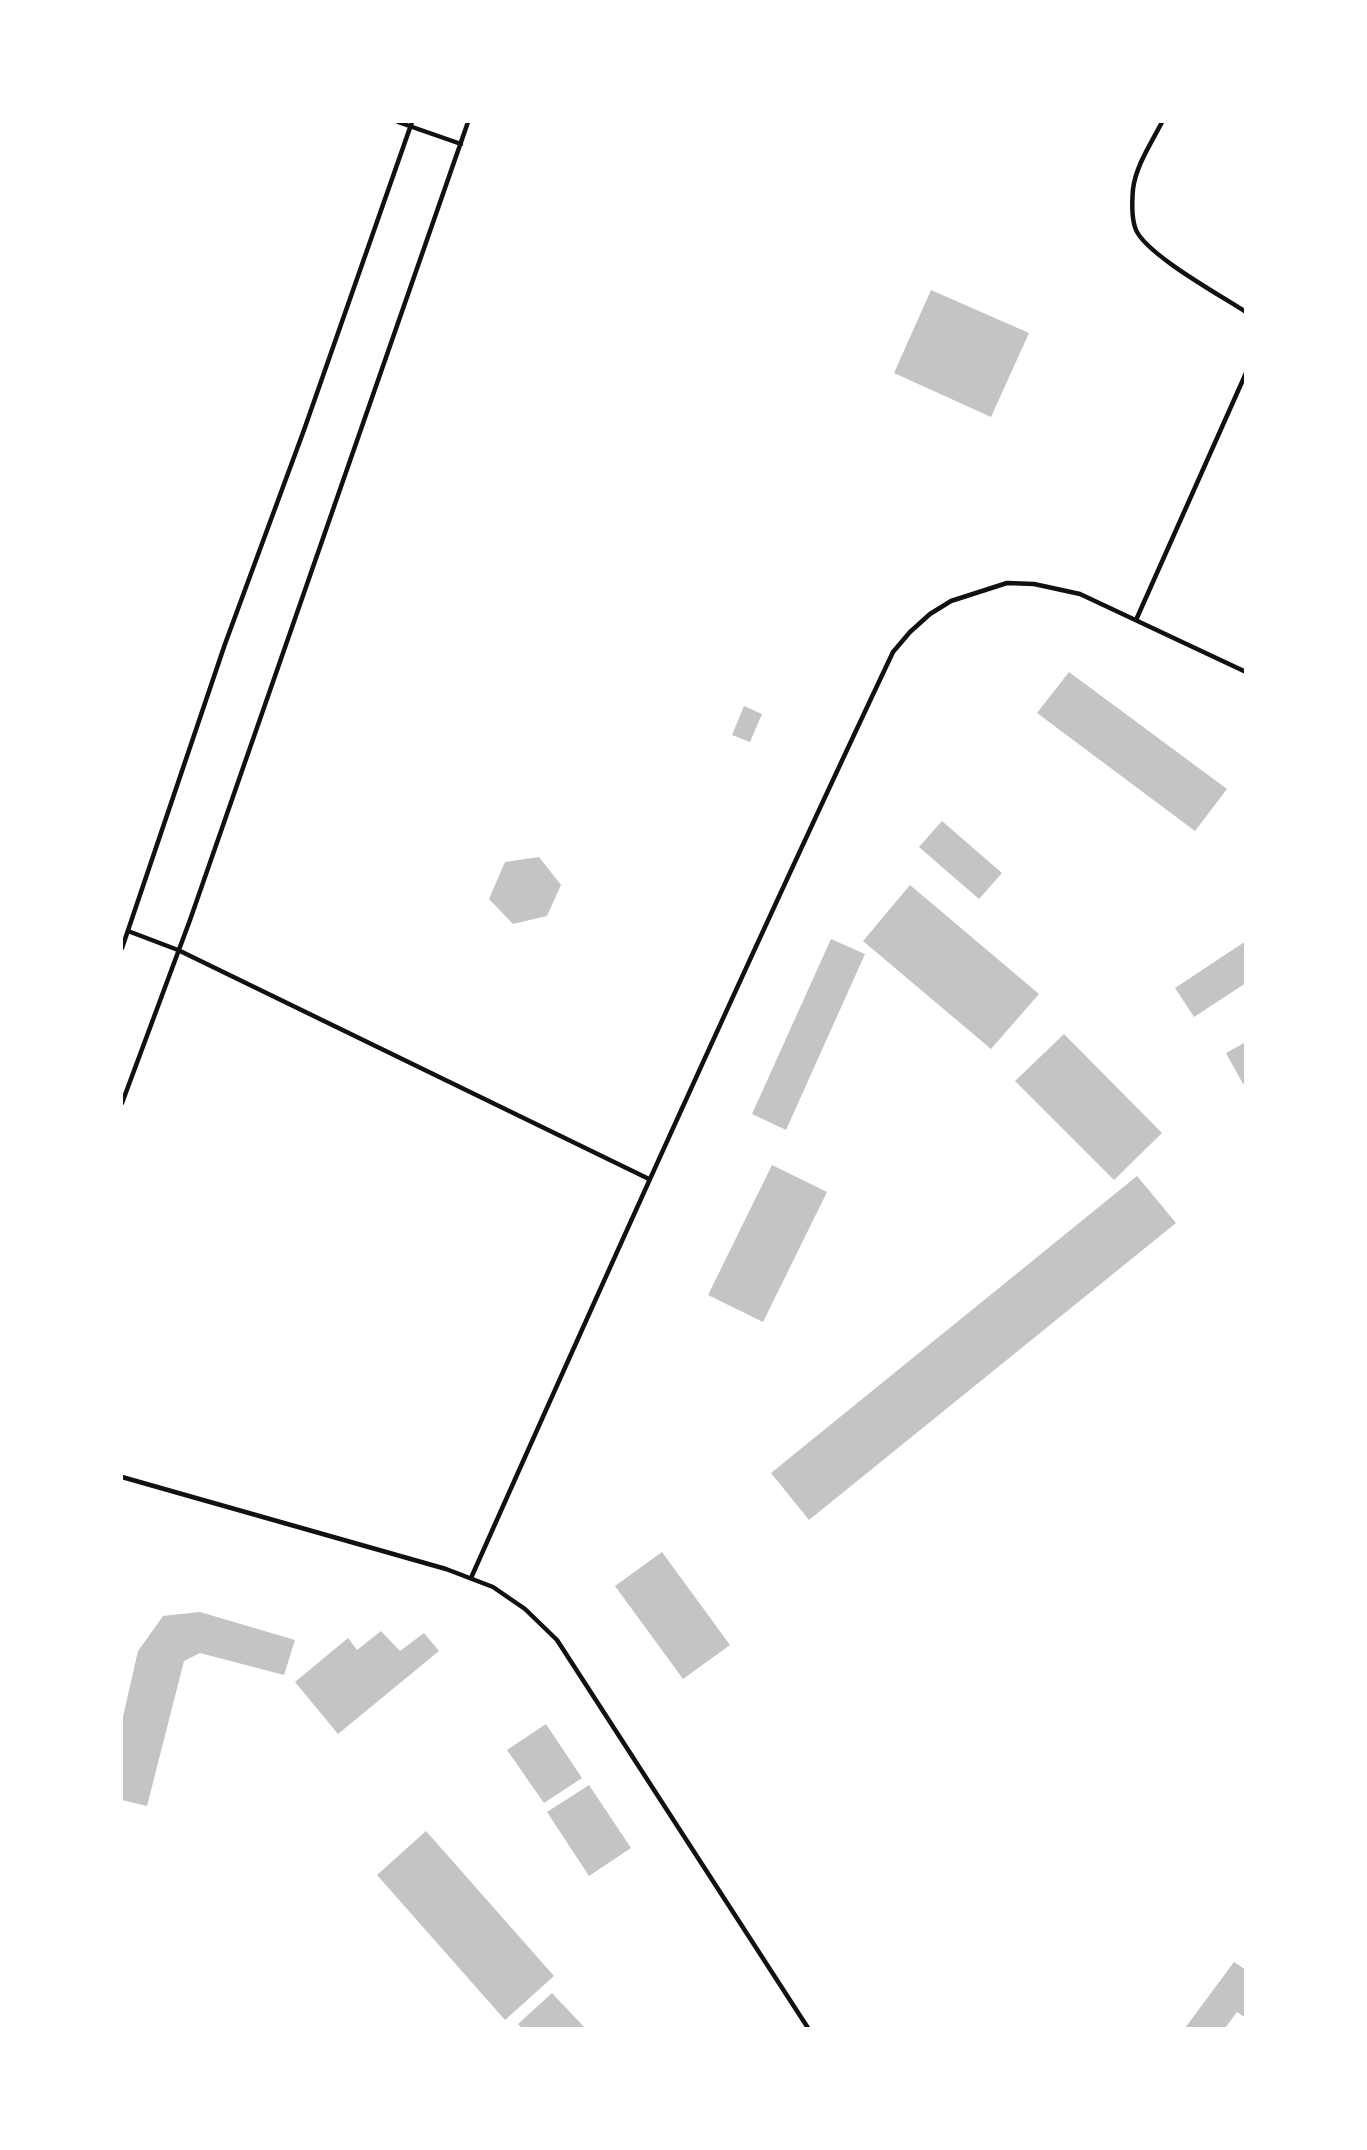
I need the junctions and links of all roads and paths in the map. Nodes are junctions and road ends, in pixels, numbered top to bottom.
1 (398, 122) edge
2 (468, 122) edge
3 (1162, 122) edge
4 (411, 124) edge
5 (461, 144) junction
6 (1245, 312) edge
7 (1245, 373) edge
8 (1136, 620) junction
9 (1245, 672) edge
10 (128, 931) junction
11 (122, 948) edge
12 (178, 950) junction
13 (122, 1103) edge
14 (649, 1179) junction
15 (122, 1476) edge
16 (471, 1578) junction
17 (808, 2028) edge

1 - 4 lane
2 - 5 lane
3 - 6 lane
4 - 5 lane
4 - 10 lane
5 - 12 lane
7 - 8 lane
8 - 9 lane
8 - 14 lane
10 - 11 lane
10 - 12 lane
12 - 13 lane
12 - 14 lane
14 - 16 lane
15 - 16 lane
16 - 17 lane

